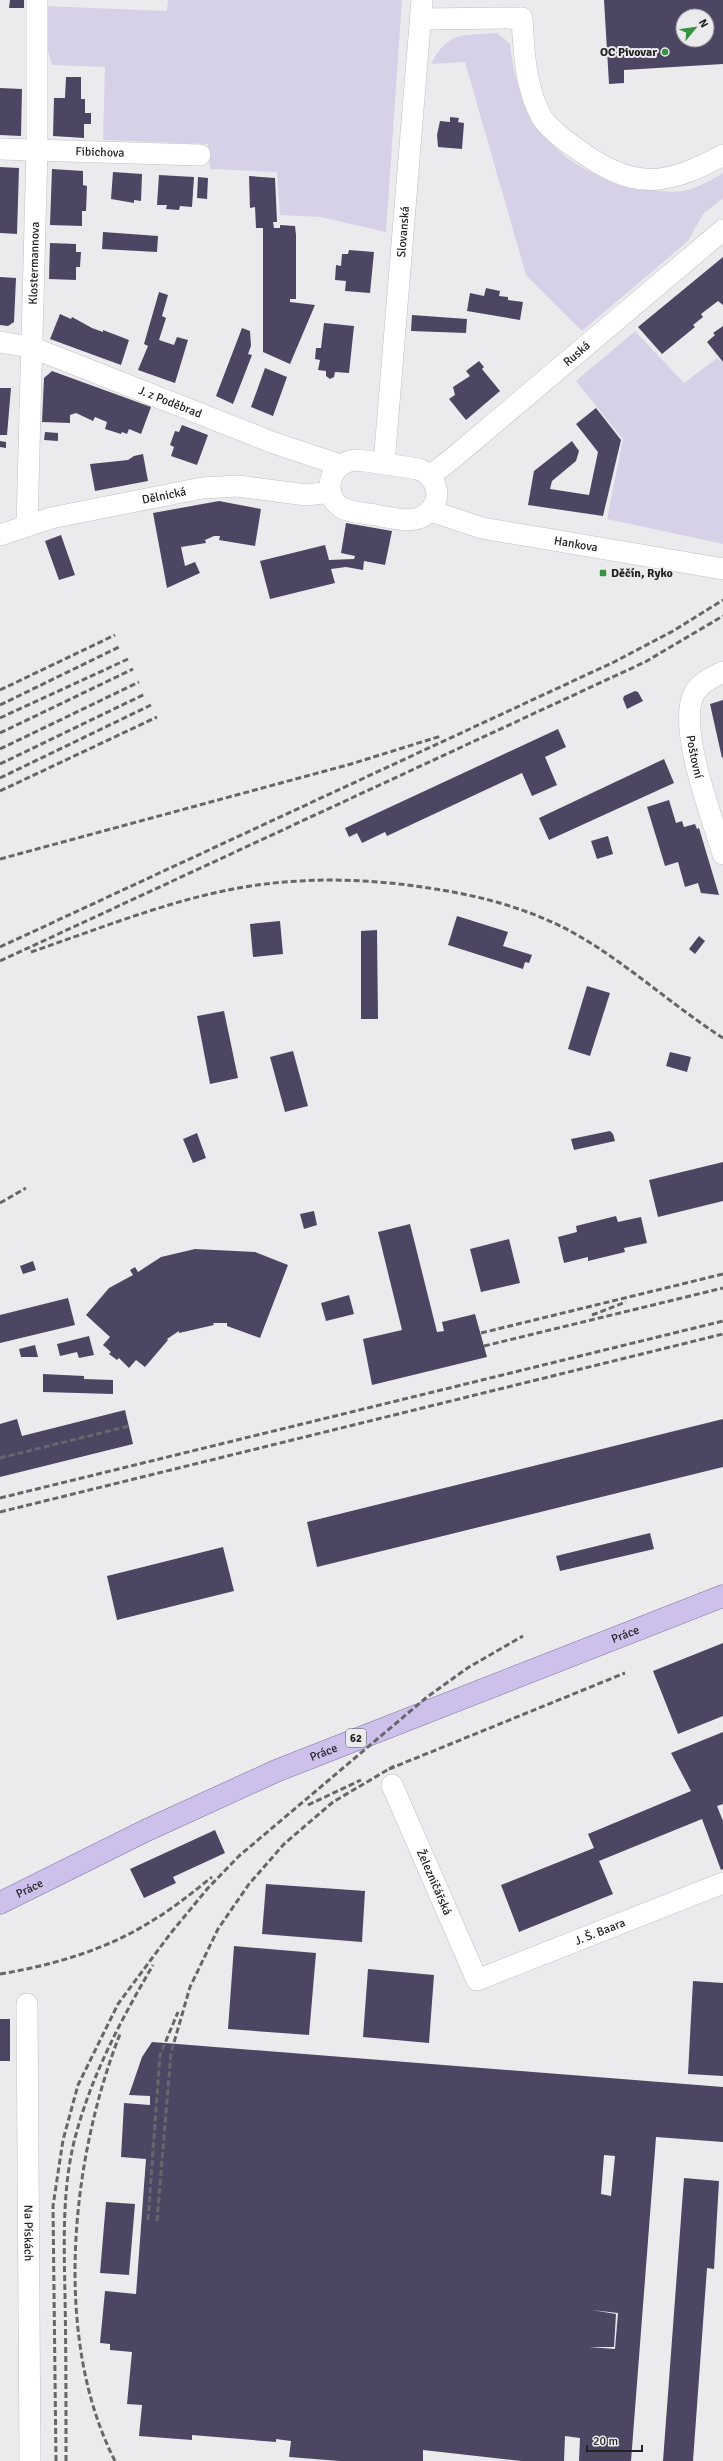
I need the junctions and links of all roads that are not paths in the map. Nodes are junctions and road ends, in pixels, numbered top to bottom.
1 (37, 0) edge
2 (421, 9) edge
3 (0, 149) edge
4 (37, 150) junction
5 (723, 155) edge
6 (200, 156) dead end
7 (723, 230) edge
8 (0, 342) edge
9 (31, 347) junction
10 (384, 464) junction
11 (340, 465) junction
12 (430, 476) junction
13 (331, 492) junction
14 (431, 511) junction
15 (27, 525) junction
16 (0, 535) edge
17 (723, 569) edge
18 (723, 672) edge
19 (723, 854) edge
20 (723, 1596) edge
21 (392, 1785) dead end
22 (723, 1883) edge
23 (0, 1903) edge
24 (477, 1980) joint
25 (27, 2004) dead end
26 (30, 2461) edge

1 - 4 street, Klostermannova
2 - 5 street
2 - 10 street, Slovanská
3 - 4 street, Fibichova
4 - 6 street, Fibichova
4 - 9 street, Klostermannova
7 - 12 street, Ruská
8 - 9 street, J. z Poděbrad
9 - 11 street, J. z Poděbrad
9 - 15 street, Klostermannova
10 - 11 street
10 - 12 street
11 - 13 street
12 - 14 street
13 - 14 street
13 - 15 street, Dělnická
14 - 17 street, Hankova
15 - 16 street, Dělnická
18 - 19 street, Poštovní
20 - 23 main road, Práce / 62
21 - 24 street, Železničářská
22 - 24 street, J. Š. Baara
25 - 26 street, Na Pískách

